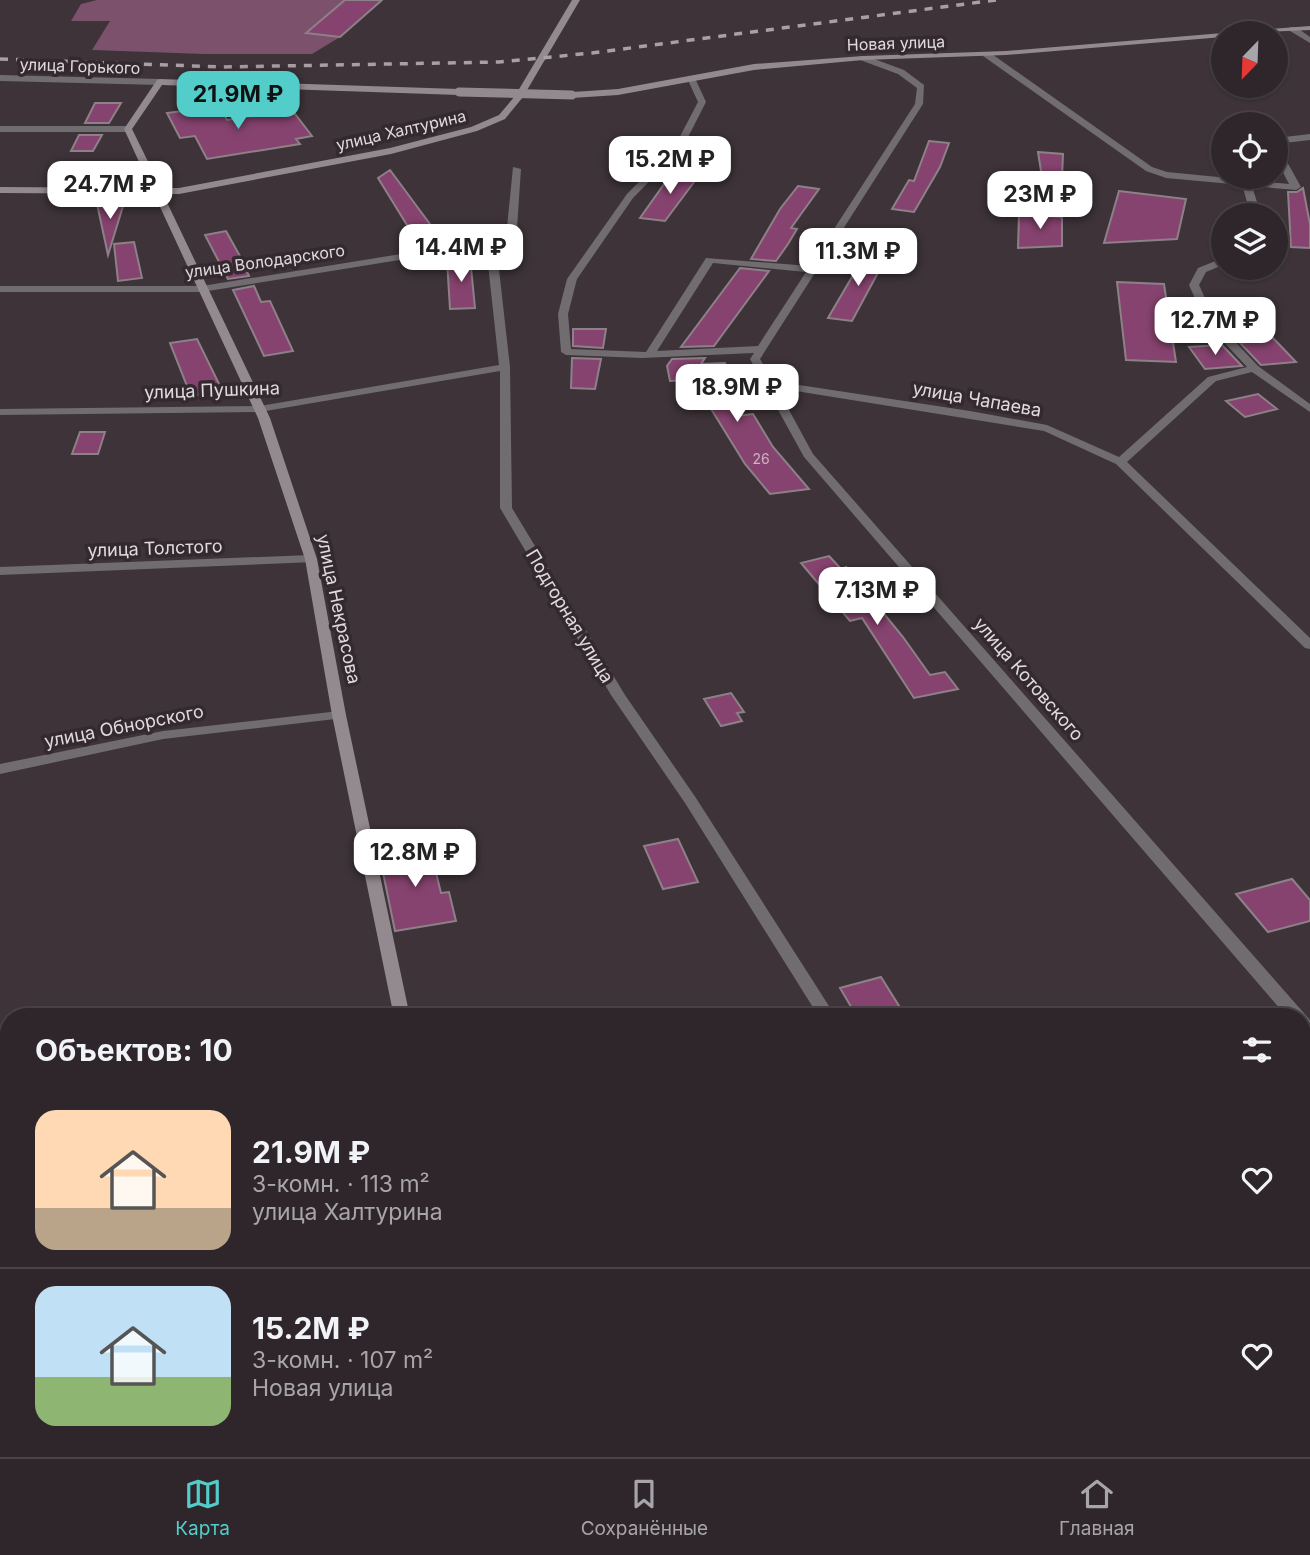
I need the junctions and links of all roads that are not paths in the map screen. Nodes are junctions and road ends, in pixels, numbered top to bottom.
1 (576, 0) edge
2 (1310, 28) edge
3 (1288, 29) edge
4 (1293, 29) junction
5 (1211, 36) edge
6 (1310, 41) edge
7 (986, 54) junction
8 (863, 58) junction
9 (0, 78) edge
10 (691, 78) junction
11 (160, 82) junction
12 (0, 129) edge
13 (128, 129) junction
14 (1310, 137) edge
15 (1288, 140) edge
16 (516, 169) dead end
17 (1288, 173) edge
18 (1211, 180) edge
19 (1288, 186) edge
20 (0, 190) edge
21 (155, 191) junction
22 (491, 242) junction
23 (1211, 266) edge
24 (813, 269) junction
25 (0, 289) edge
26 (202, 289) junction
27 (761, 349) junction
28 (650, 354) junction
29 (505, 367) junction
30 (1254, 368) junction
31 (769, 384) junction
32 (260, 409) junction
33 (1310, 410) edge
34 (0, 412) edge
35 (1121, 462) junction
36 (311, 559) junction
37 (0, 571) edge
38 (1310, 645) edge
39 (339, 715) junction
40 (0, 769) edge
41 (400, 1008) edge
42 (822, 1008) edge
43 (1289, 1008) edge

1 - 21 main road, улица Халтурина
2 - 4 main road
3 - 4 main road
4 - 6 street
5 - 7 main road, Новая улица
7 - 8 main road, Новая улица
7 - 18 street
8 - 10 main road, Новая улица
8 - 24 street
9 - 11 street, улица Горького
10 - 11 main road, Новая улица, bridge
10 - 28 street
11 - 13 main road
12 - 13 street
13 - 21 main road, улица Некрасова
14 - 15 street
16 - 22 street
17 - 19 street
20 - 21 main road, улица Халтурина
21 - 26 main road, улица Некрасова
22 - 26 street, улица Володарского
22 - 29 street, Подгорная улица
23 - 30 street
24 - 27 street
24 - 28 street
25 - 26 street, улица Володарского
26 - 32 main road, улица Некрасова
27 - 28 street
27 - 31 street, улица Котовского
29 - 32 street, улица Пушкина
29 - 42 street, Подгорная улица
30 - 33 street
30 - 35 street
31 - 35 street, улица Чапаева
31 - 43 street, улица Котовского
32 - 34 street, улица Пушкина
32 - 36 main road, улица Некрасова
35 - 38 street, улица Чапаева
36 - 37 street, улица Толстого
36 - 39 main road, улица Некрасова
39 - 40 street, улица Обнорского
39 - 41 main road, улица Некрасова

